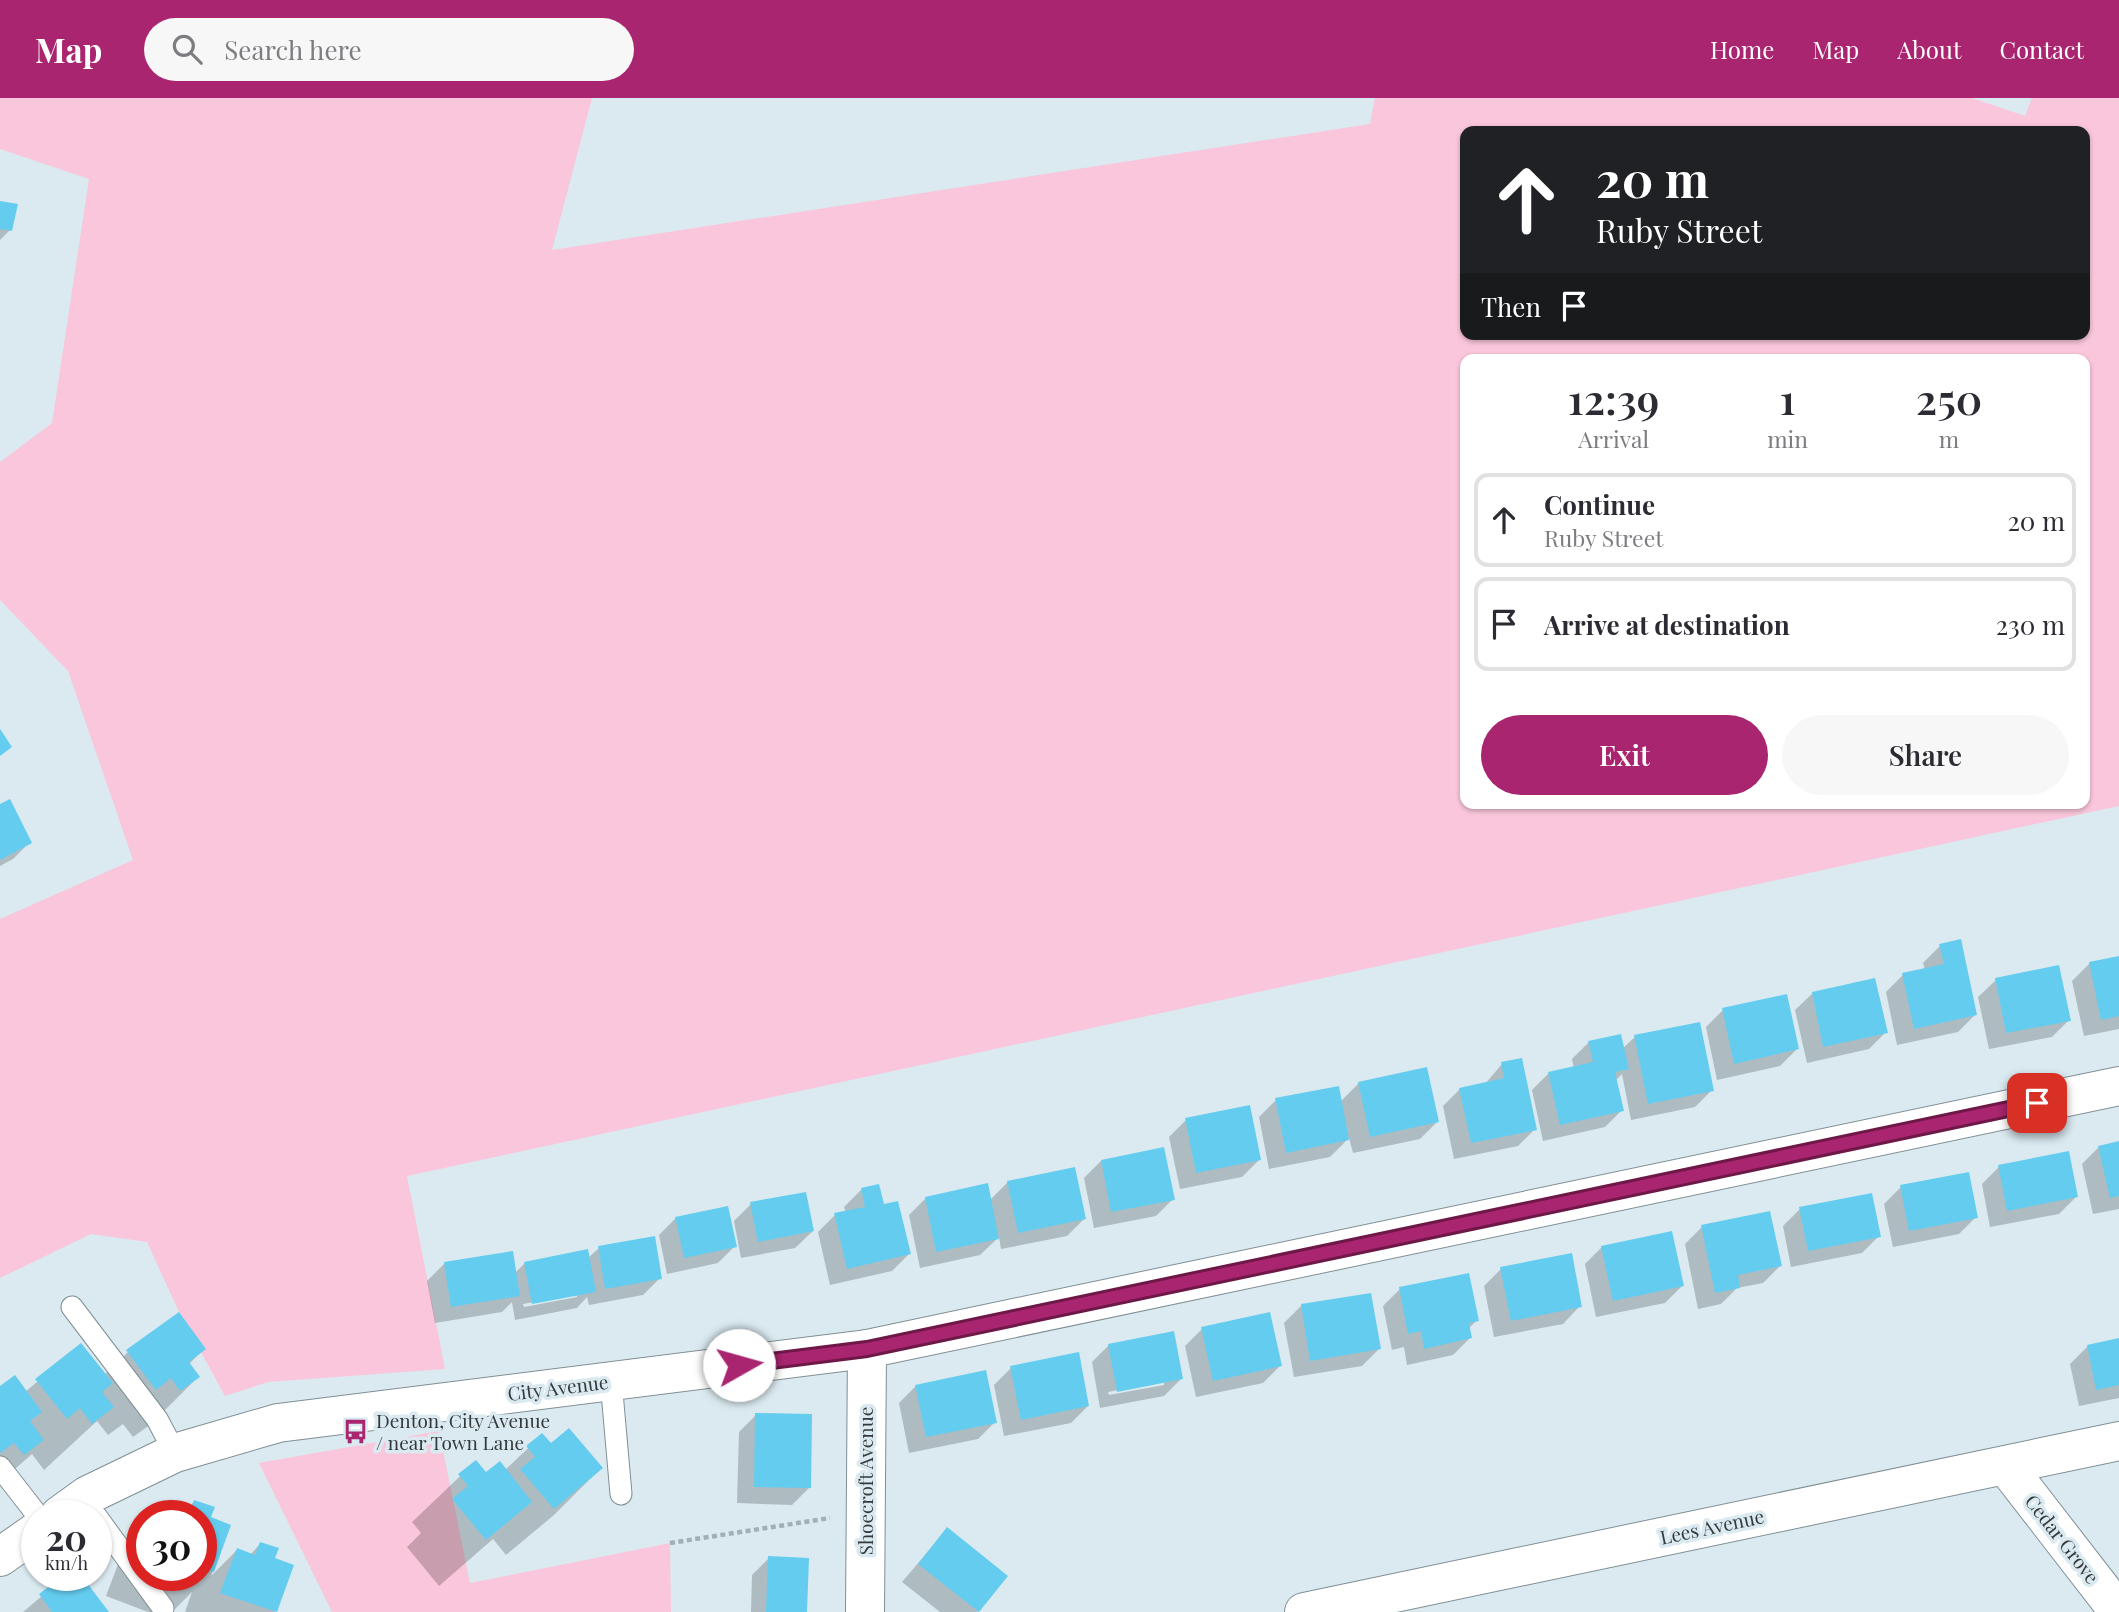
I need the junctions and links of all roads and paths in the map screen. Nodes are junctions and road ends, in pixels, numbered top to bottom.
1 (2119, 1086) edge
2 (72, 1307) dead end
3 (867, 1349) junction
4 (611, 1381) junction
5 (2119, 1441) edge
6 (175, 1453) junction
7 (2006, 1466) junction
8 (0, 1468) edge
9 (621, 1494) dead end
10 (25, 1500) edge
11 (103, 1500) edge
12 (865, 1512) junction
13 (21, 1542) edge
14 (670, 1543) dead end
15 (112, 1546) edge
16 (0, 1557) edge
17 (163, 1608) dead end
18 (2108, 1608) edge
19 (865, 1612) edge
20 (1304, 1612) edge

1 - 3 street, City Avenue
2 - 6 lane
3 - 4 street, City Avenue
3 - 12 street, Shoecroft Avenue
4 - 6 street, City Avenue
4 - 9 lane
5 - 7 street, Lees Avenue
6 - 11 street, City Avenue
7 - 18 street, Cedar Grove
7 - 20 street, Lees Avenue
8 - 10 lane
12 - 14 path
12 - 19 street, Shoecroft Avenue
13 - 16 street
15 - 17 lane

